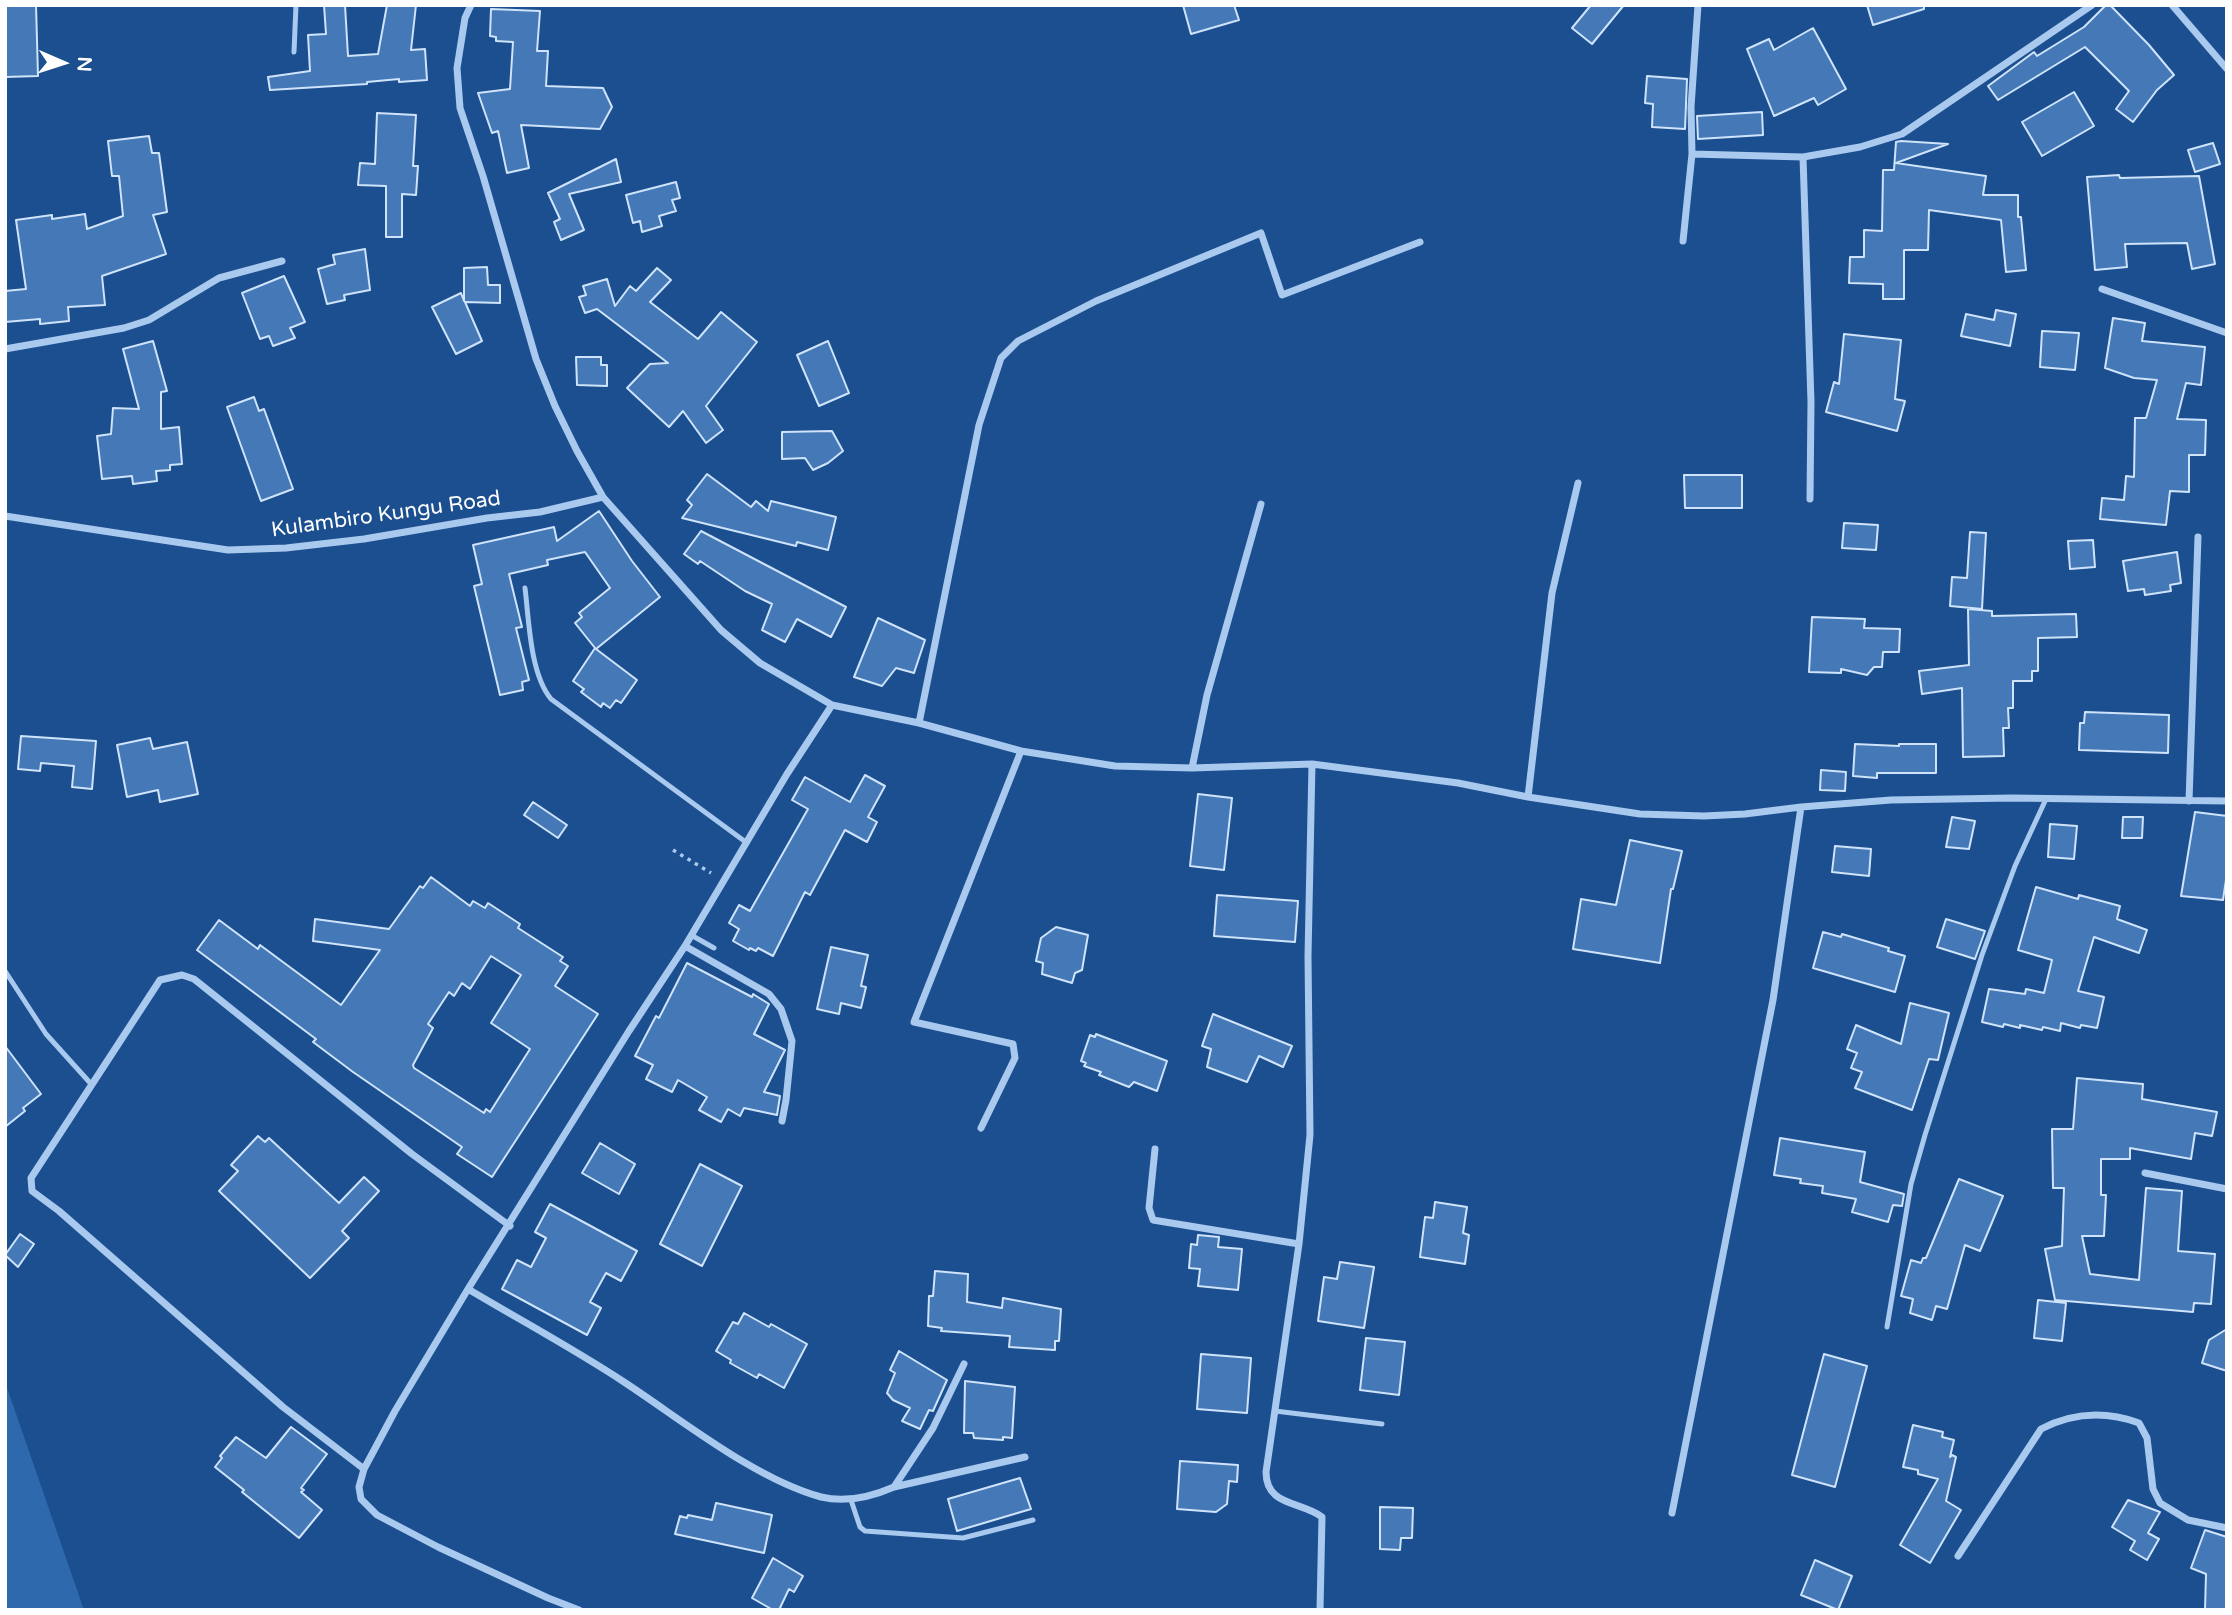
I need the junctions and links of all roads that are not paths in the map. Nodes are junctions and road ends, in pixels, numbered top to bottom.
1 (296, 5) edge
2 (471, 5) edge
3 (1698, 5) edge
4 (2092, 5) edge
5 (2172, 5) edge
6 (294, 52) dead end
7 (2227, 69) edge
8 (1692, 154) junction
9 (1803, 157) junction
10 (1420, 242) dead end
11 (1684, 242) dead end
12 (282, 261) dead end
13 (2102, 289) dead end
14 (2227, 333) edge
15 (5, 349) edge
16 (1578, 483) dead end
17 (603, 497) junction
18 (1810, 499) dead end
19 (1261, 504) dead end
20 (5, 516) edge
21 (2198, 537) dead end
22 (525, 588) dead end
23 (832, 705) junction
24 (919, 723) junction
25 (1021, 751) junction
26 (1312, 764) junction
27 (1192, 768) junction
28 (1528, 797) junction
29 (2046, 799) junction
30 (2189, 801) junction
31 (2227, 801) edge
32 (1801, 807) junction
33 (747, 843) junction
34 (691, 935) junction
35 (685, 946) junction
36 (714, 948) dead end
37 (5, 971) edge
38 (92, 1085) junction
39 (782, 1121) dead end
40 (981, 1128) dead end
41 (1155, 1149) dead end
42 (2145, 1173) dead end
43 (2227, 1189) edge
44 (510, 1226) junction
45 (1299, 1244) junction
46 (468, 1289) junction
47 (1887, 1327) dead end
48 (964, 1364) dead end
49 (1275, 1411) junction
50 (1382, 1424) dead end
51 (1025, 1457) dead end
52 (364, 1469) junction
53 (894, 1487) junction
54 (851, 1500) junction
55 (1672, 1513) dead end
56 (1033, 1520) dead end
57 (2227, 1528) edge
58 (1958, 1556) dead end
59 (579, 1610) edge
60 (1320, 1610) edge

1 - 6 lane
2 - 17 street
3 - 8 street
4 - 9 street
5 - 7 street
8 - 9 street
8 - 11 street
9 - 18 street
10 - 24 street
12 - 15 street
13 - 14 street
16 - 28 street
17 - 20 street, Kulambiro Kungu Road
17 - 23 street
19 - 27 street
21 - 30 street
22 - 33 lane
23 - 24 street
23 - 33 street
24 - 25 street
25 - 27 street
25 - 40 street
26 - 27 street
26 - 28 street
26 - 45 street
28 - 32 street
29 - 30 street
29 - 32 street
29 - 47 lane
30 - 31 street
32 - 55 street
33 - 34 street
34 - 35 street
34 - 36 lane
35 - 39 street
35 - 44 street
37 - 38 lane
38 - 44 street
38 - 52 street
41 - 45 street
42 - 43 street
44 - 46 street
45 - 49 street
46 - 52 street
46 - 54 street
48 - 53 street
49 - 50 lane
49 - 60 street
51 - 53 street
52 - 59 street
53 - 54 street
54 - 56 lane
57 - 58 street

